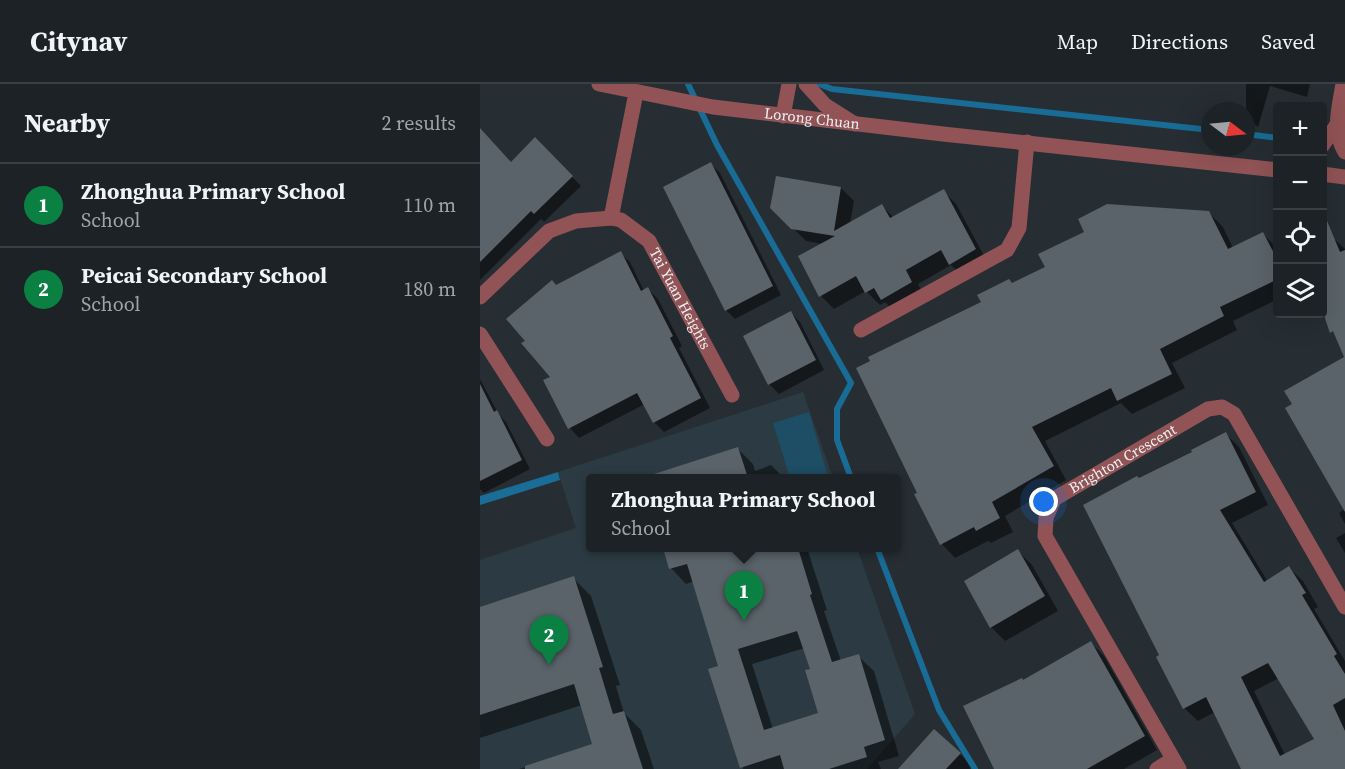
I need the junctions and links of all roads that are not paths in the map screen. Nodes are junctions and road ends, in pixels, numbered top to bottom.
1 (599, 84) edge
2 (789, 84) edge
3 (806, 84) edge
4 (1343, 84) edge
5 (636, 93) junction
6 (783, 116) junction
7 (855, 124) junction
8 (1336, 126) junction
9 (1327, 140) edge
10 (1027, 142) junction
11 (1345, 152) edge
12 (1273, 169) edge
13 (1327, 175) edge
14 (1345, 177) edge
15 (610, 218) junction
16 (480, 297) edge
17 (861, 330) dead end
18 (480, 334) edge
19 (732, 395) dead end
20 (547, 439) dead end
21 (1345, 607) edge
22 (1176, 764) edge
23 (1157, 769) edge

1 - 5 street, Lorong Chuan
2 - 6 street
3 - 7 street
4 - 8 street
5 - 6 street, Lorong Chuan
5 - 15 street
6 - 7 street, Lorong Chuan
7 - 10 street, Lorong Chuan
8 - 9 street
8 - 11 street
10 - 12 street, Lorong Chuan
10 - 17 street
13 - 14 street
15 - 16 street
15 - 19 street, Tai Yuan Heights
18 - 20 street
21 - 22 street, Brighton Crescent
22 - 23 street

